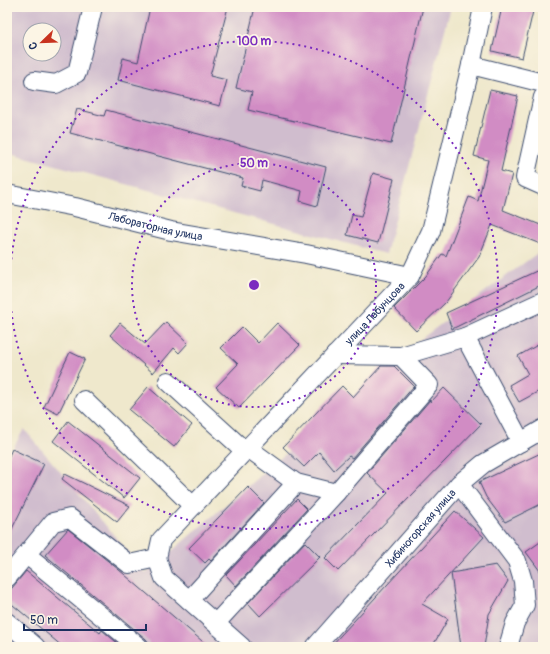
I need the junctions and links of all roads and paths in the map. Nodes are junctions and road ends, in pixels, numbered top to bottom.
1 (93, 7) edge
2 (483, 7) edge
3 (471, 65) junction
4 (34, 81) dead end
5 (543, 83) edge
6 (543, 97) edge
7 (543, 186) edge
8 (7, 194) edge
9 (410, 276) junction
10 (543, 300) edge
11 (465, 337) junction
12 (335, 355) junction
13 (400, 356) junction
14 (168, 381) dead end
15 (84, 400) dead end
16 (543, 429) edge
17 (521, 442) junction
18 (246, 449) junction
19 (296, 483) junction
20 (459, 484) junction
21 (336, 493) junction
22 (193, 506) junction
23 (27, 555) junction
24 (158, 558) junction
25 (7, 578) edge
26 (189, 600) junction
27 (7, 622) edge
28 (216, 623) junction
29 (36, 647) edge
30 (140, 647) edge
31 (242, 647) edge
32 (315, 647) edge
33 (508, 647) edge

1 - 4 street
2 - 3 street, улица Лабунцова
3 - 5 street
3 - 9 street, улица Лабунцова
6 - 7 street
8 - 9 street, Лабораторная улица
9 - 12 street, улица Лабунцова
10 - 11 street
11 - 13 street
11 - 17 street
12 - 13 street
12 - 18 street, улица Лабунцова
13 - 21 street
14 - 18 street
15 - 22 street
16 - 17 street, Хибиногорская улица
17 - 20 street, Хибиногорская улица
18 - 19 street
18 - 22 street, улица Лабунцова
19 - 21 street
19 - 26 street
20 - 32 street, Хибиногорская улица
20 - 33 street
21 - 28 street
22 - 24 street, улица Лабунцова
23 - 24 street
23 - 25 street
23 - 30 street
24 - 26 street
26 - 28 street
27 - 29 street
28 - 31 street

